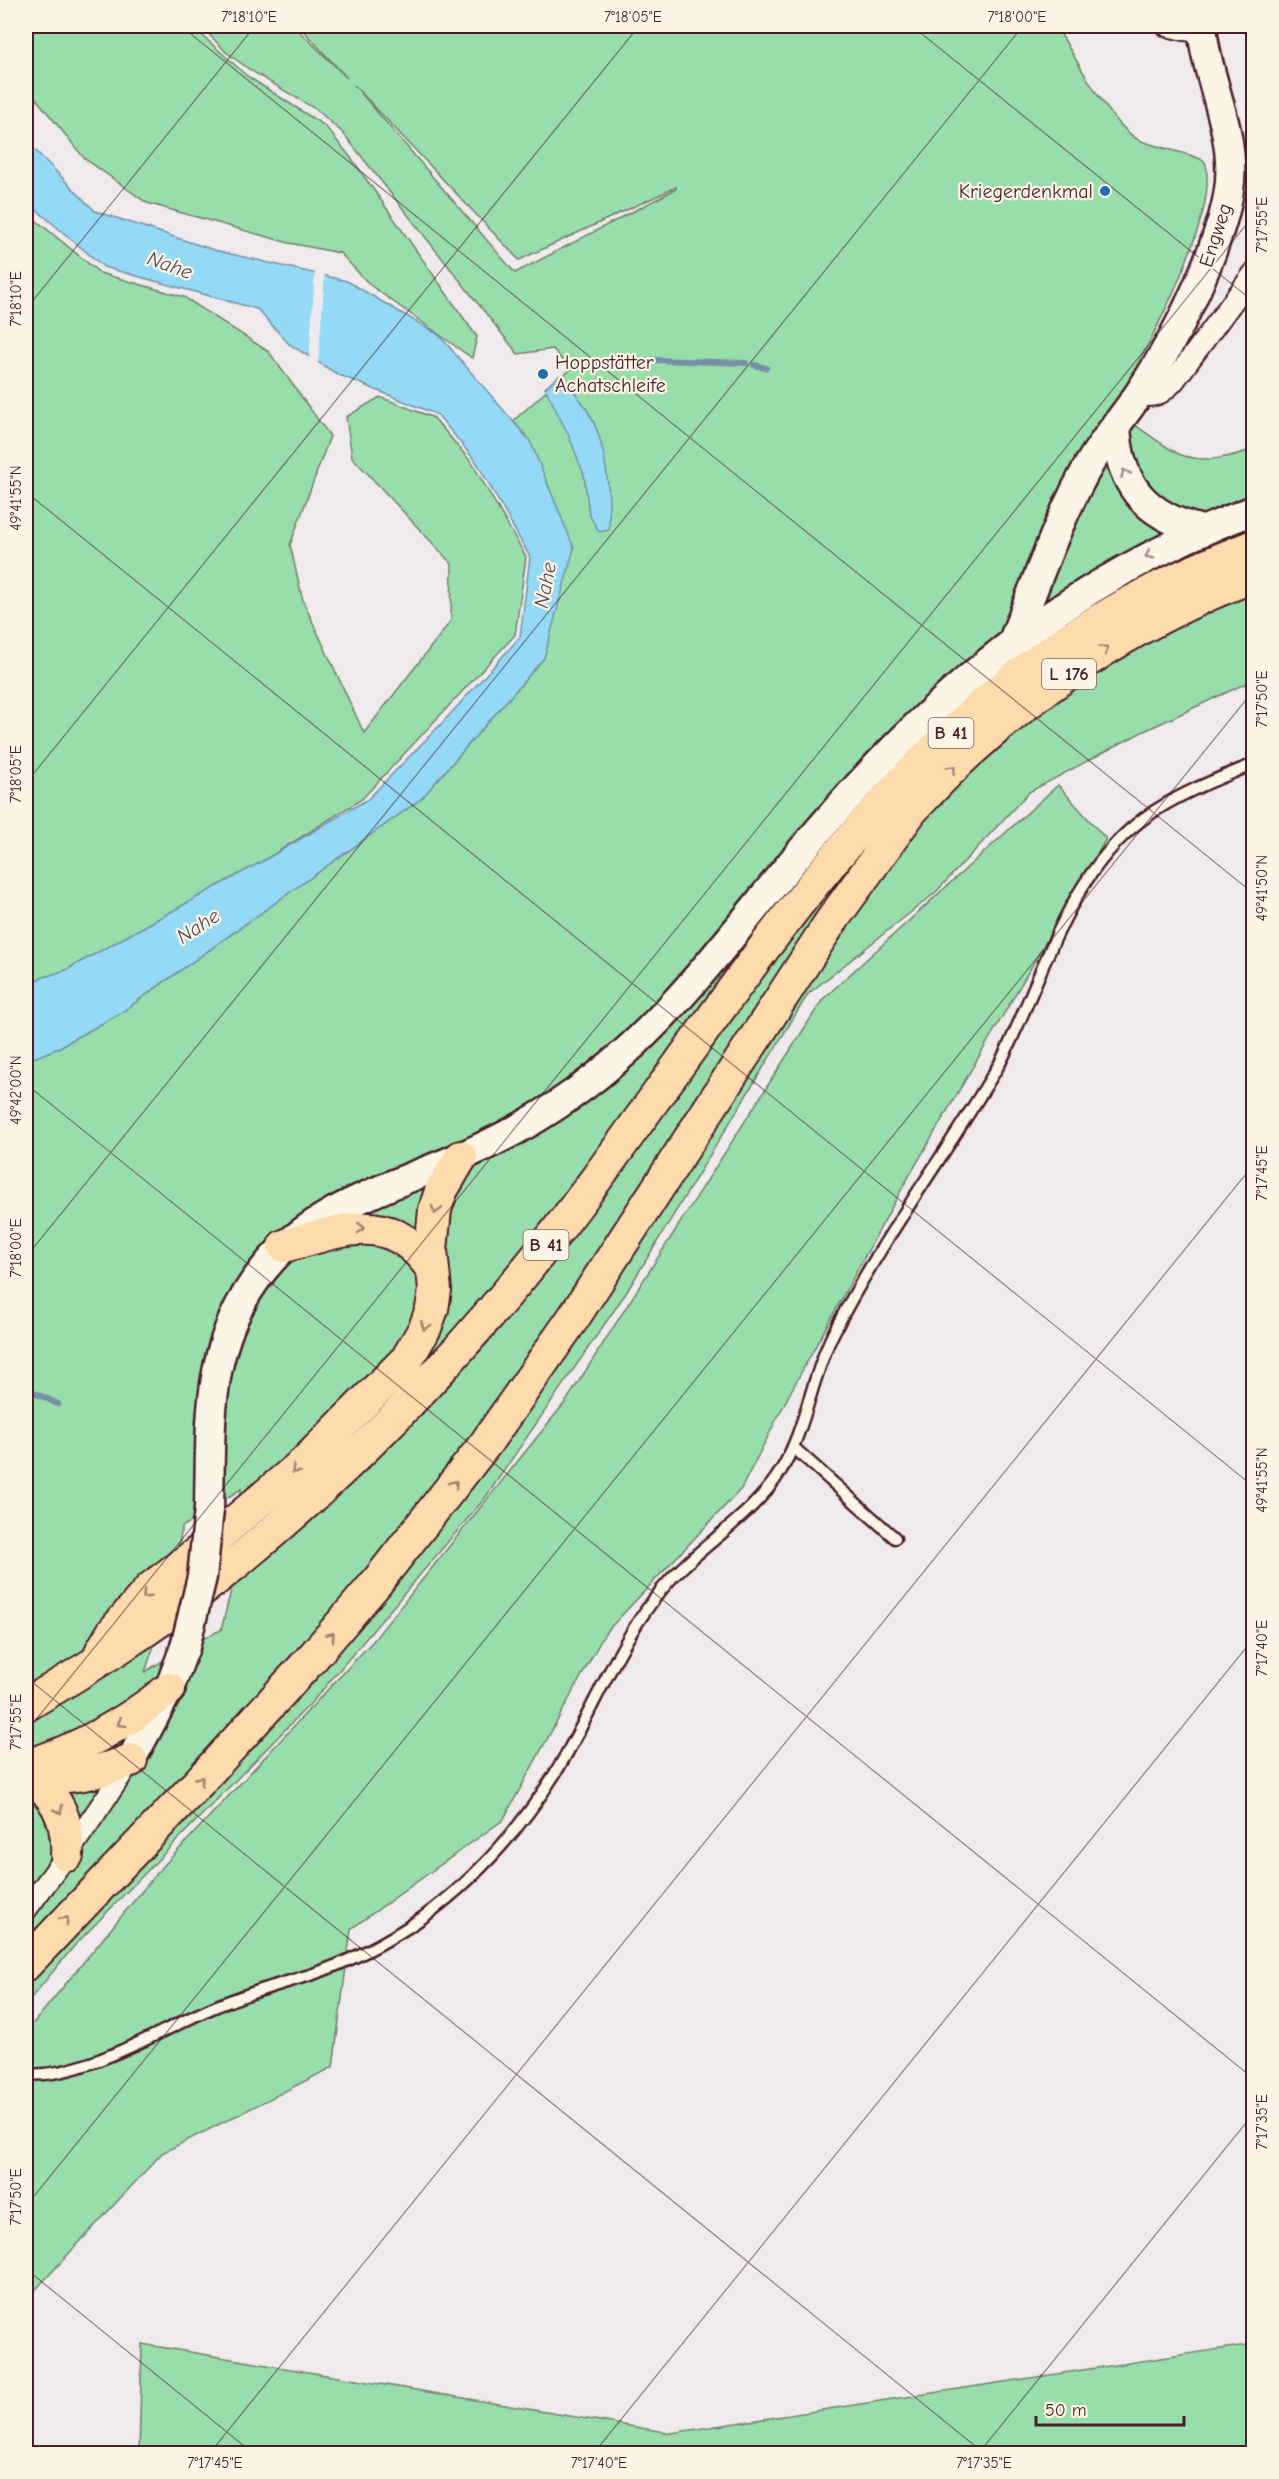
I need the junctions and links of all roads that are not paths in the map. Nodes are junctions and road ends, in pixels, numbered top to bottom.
1 (1167, 26) edge
2 (1202, 29) edge
3 (1254, 273) edge
4 (1138, 395) junction
5 (1116, 424) junction
6 (1254, 510) edge
7 (1202, 530) junction
8 (1254, 546) edge
9 (1254, 576) edge
10 (1013, 642) junction
11 (1254, 765) edge
12 (911, 811) junction
13 (721, 1008) junction
14 (461, 1157) junction
15 (285, 1246) junction
16 (433, 1270) junction
17 (793, 1447) junction
18 (895, 1538) dead end
19 (93, 1666) junction
20 (169, 1689) junction
21 (26, 1705) edge
22 (131, 1760) junction
23 (26, 1772) edge
24 (67, 1855) junction
25 (26, 1910) edge
26 (26, 1964) edge
27 (26, 2074) edge

1 - 2 street
2 - 4 main road, Engweg
3 - 4 street
4 - 5 main road, Engweg
7 -> 5 main road
5 - 10 main road, Engweg
6 - 7 main road
7 -> 10 main road
8 - 13 main road, B 41
12 -> 9 main road, L 176
10 - 14 main road
11 - 17 lane
12 - 13 main road, L 176
26 -> 12 main road
13 - 19 main road, B 41
14 - 15 main road
14 -> 16 main road
15 -> 16 main road
15 - 20 main road, bridge
16 -> 19 main road
17 - 18 lane
17 - 27 lane
19 - 21 main road, B 41
20 - 22 main road
20 -> 23 main road
22 - 23 main road
22 - 24 street
23 -> 24 main road
24 - 25 street

